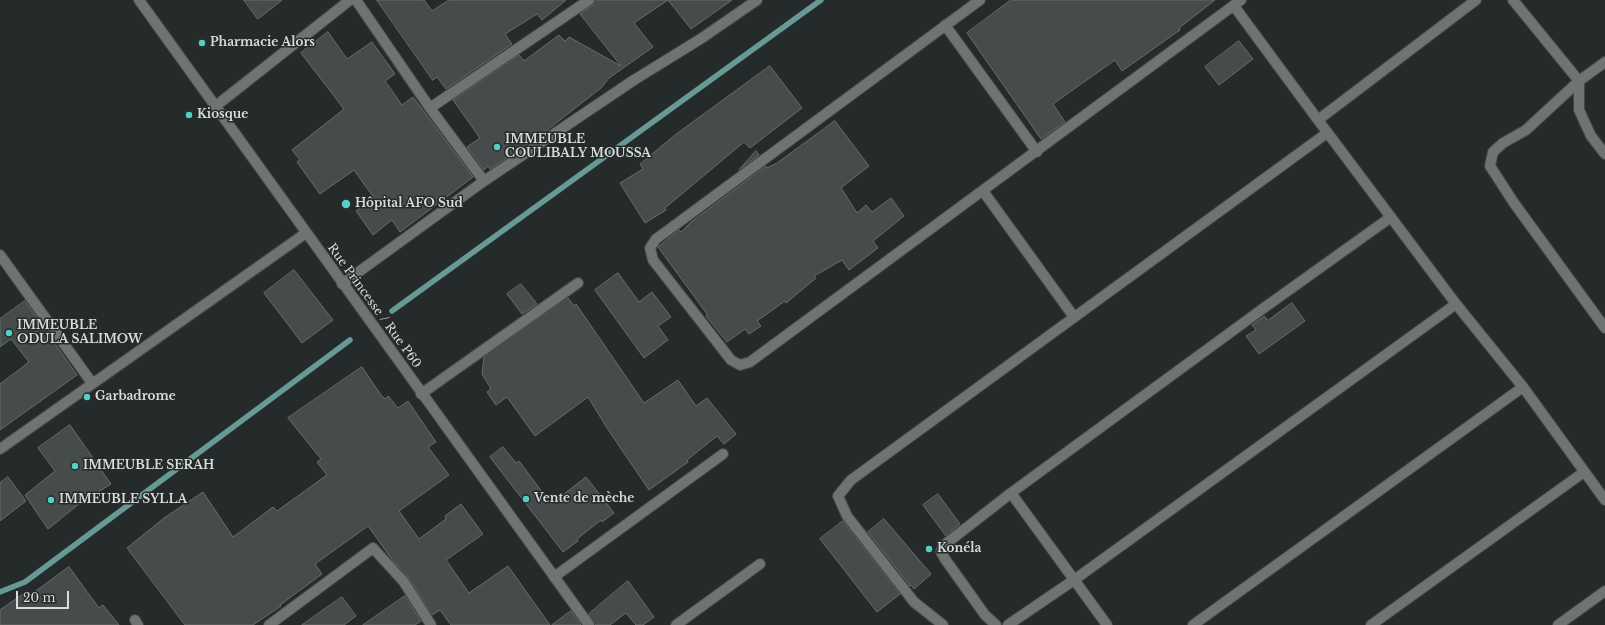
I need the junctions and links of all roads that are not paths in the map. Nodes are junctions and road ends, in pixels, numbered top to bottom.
1 (139, 0) edge
2 (350, 0) edge
3 (356, 0) edge
4 (589, 0) edge
5 (757, 0) edge
6 (980, 0) edge
7 (1476, 0) edge
8 (1513, 0) edge
9 (1238, 3) edge
10 (945, 25) junction
11 (1605, 62) edge
12 (1579, 81) junction
13 (217, 105) junction
14 (430, 108) junction
15 (1318, 120) junction
16 (1327, 133) junction
17 (1037, 152) junction
18 (1605, 154) edge
19 (484, 181) junction
20 (983, 191) junction
21 (1391, 217) junction
22 (306, 233) junction
23 (0, 254) edge
24 (578, 283) dead end
25 (342, 284) junction
26 (1456, 304) junction
27 (1074, 316) junction
28 (1605, 328) edge
29 (92, 383) junction
30 (1523, 387) junction
31 (421, 394) junction
32 (0, 449) edge
33 (723, 454) dead end
34 (1584, 472) junction
35 (1011, 493) junction
36 (1605, 500) edge
37 (760, 564) dead end
38 (554, 577) junction
39 (1074, 580) junction
40 (1605, 591) edge
41 (268, 625) edge
42 (431, 625) edge
43 (589, 625) edge
44 (676, 625) edge
45 (943, 625) edge
46 (996, 625) edge
47 (1008, 625) edge
48 (1107, 625) edge
49 (1193, 625) edge
50 (1371, 625) edge
51 (1558, 625) edge

1 - 13 street, Rue Princesse / Rue P60
2 - 13 street
3 - 14 street
4 - 14 street
5 - 19 street
6 - 10 street
7 - 15 street
8 - 12 street
9 - 15 street
9 - 17 street
10 - 17 street
10 - 20 street
11 - 12 street
12 - 18 street
12 - 28 street
13 - 22 street, Rue Princesse / Rue P60
14 - 19 street
15 - 16 street
16 - 21 street
16 - 27 street
17 - 20 street
19 - 25 street
20 - 27 street
21 - 26 street
21 - 35 street
22 - 25 street, Rue Princesse / Rue P60
22 - 29 street
23 - 29 street
24 - 31 street
25 - 31 street, Rue Princesse / Rue P60
26 - 30 street
26 - 39 street
27 - 45 street
29 - 32 street
30 - 34 street
30 - 49 street
31 - 38 street, Rue Princesse / Rue P60
33 - 38 street
34 - 36 street
34 - 50 street
35 - 39 street
35 - 46 street
37 - 44 street
38 - 43 street, Rue Princesse / Rue P60
39 - 47 street
39 - 48 street
40 - 51 street
41 - 42 street

